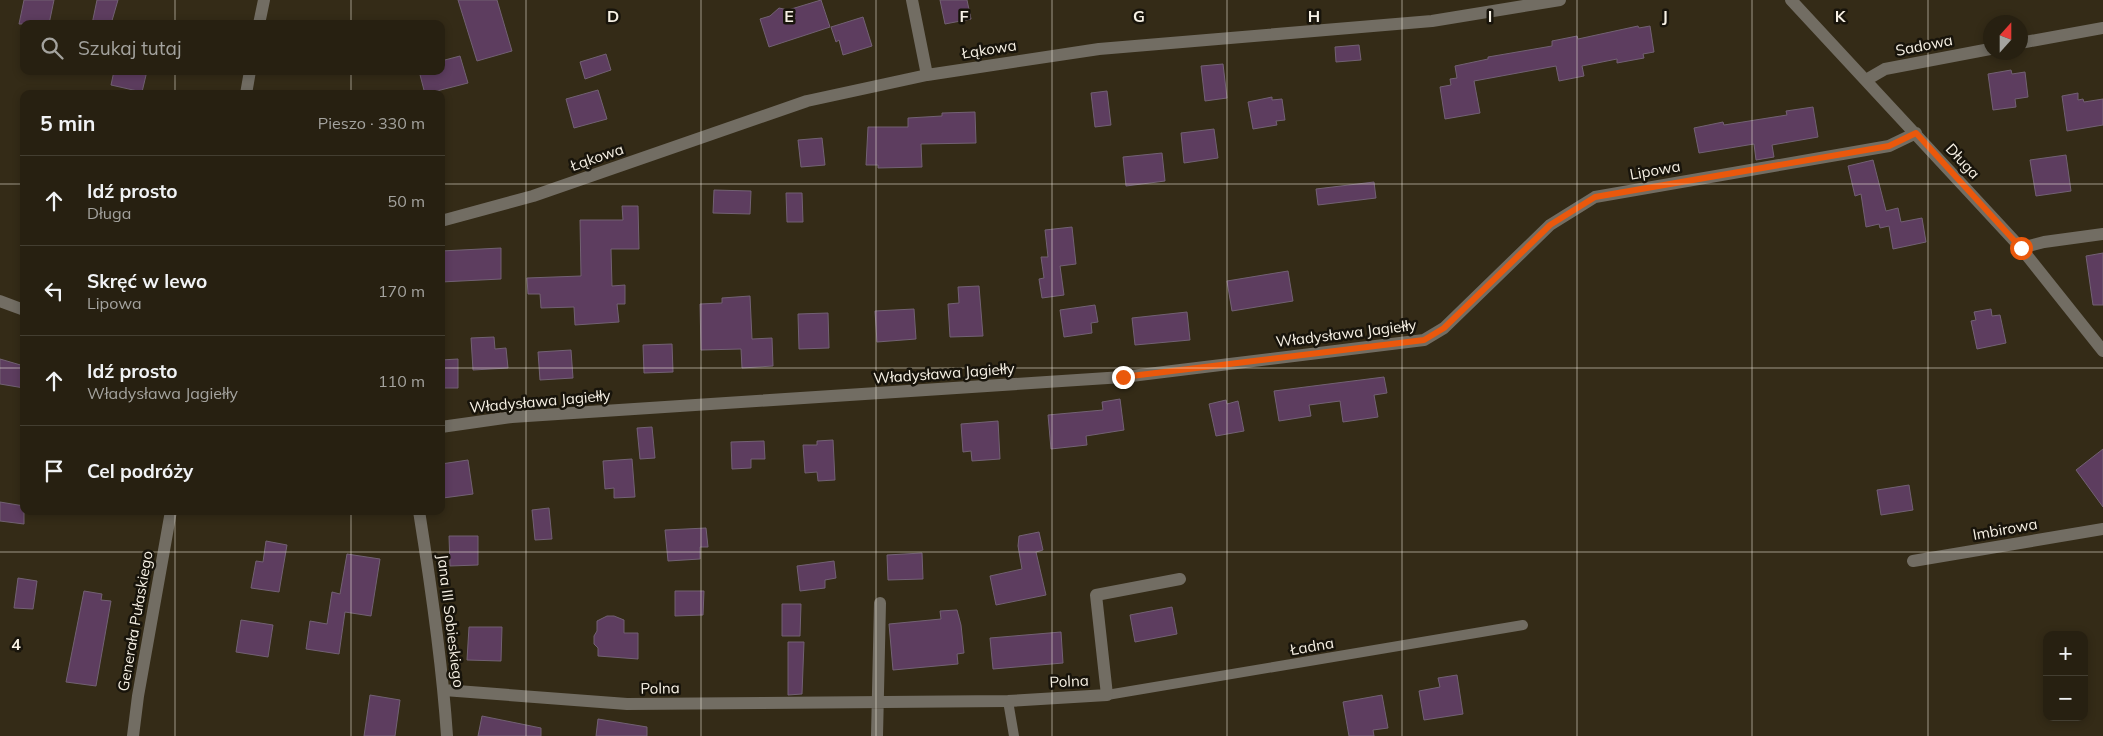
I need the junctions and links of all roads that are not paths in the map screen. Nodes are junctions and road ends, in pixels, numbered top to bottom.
1 (264, 0) edge
2 (912, 0) edge
3 (1560, 0) edge
4 (1791, 0) edge
5 (260, 20) edge
6 (2103, 28) edge
7 (2028, 42) edge
8 (1983, 50) edge
9 (249, 75) edge
10 (928, 75) junction
11 (1866, 80) junction
12 (247, 90) edge
13 (1916, 133) junction
14 (445, 220) edge
15 (2103, 234) edge
16 (2021, 248) junction
17 (0, 301) edge
18 (20, 308) edge
19 (1444, 328) joint
20 (2103, 351) edge
21 (445, 426) edge
22 (170, 515) edge
23 (420, 515) edge
24 (2103, 529) edge
25 (1913, 561) dead end
26 (1180, 579) dead end
27 (880, 602) dead end
28 (1523, 625) dead end
29 (444, 690) junction
30 (1106, 695) junction
31 (1008, 701) junction
32 (877, 702) junction
33 (133, 736) edge
34 (447, 736) edge
35 (877, 736) edge
36 (1014, 736) edge

1 - 5 street
2 - 10 street
3 - 10 street, Łąkowa
4 - 11 street, Długa
6 - 7 street
8 - 11 street, Sadowa
9 - 12 street
10 - 14 street, Łąkowa
11 - 13 street, Długa
13 - 16 street, Długa
13 - 19 street, Lipowa
15 - 16 street
16 - 20 street, Długa
17 - 18 street
19 - 21 street, Władysława Jagiełły
22 - 33 street, Generała Pułaskiego
23 - 29 street, Jana III Sobieskiego
24 - 25 street, Imbirowa
26 - 30 street, Polna
27 - 32 street
28 - 30 lane, Ładna
29 - 32 street, Polna
29 - 34 street, Jana III Sobieskiego
30 - 31 street, Polna
31 - 32 street, Polna
31 - 36 lane
32 - 35 street

